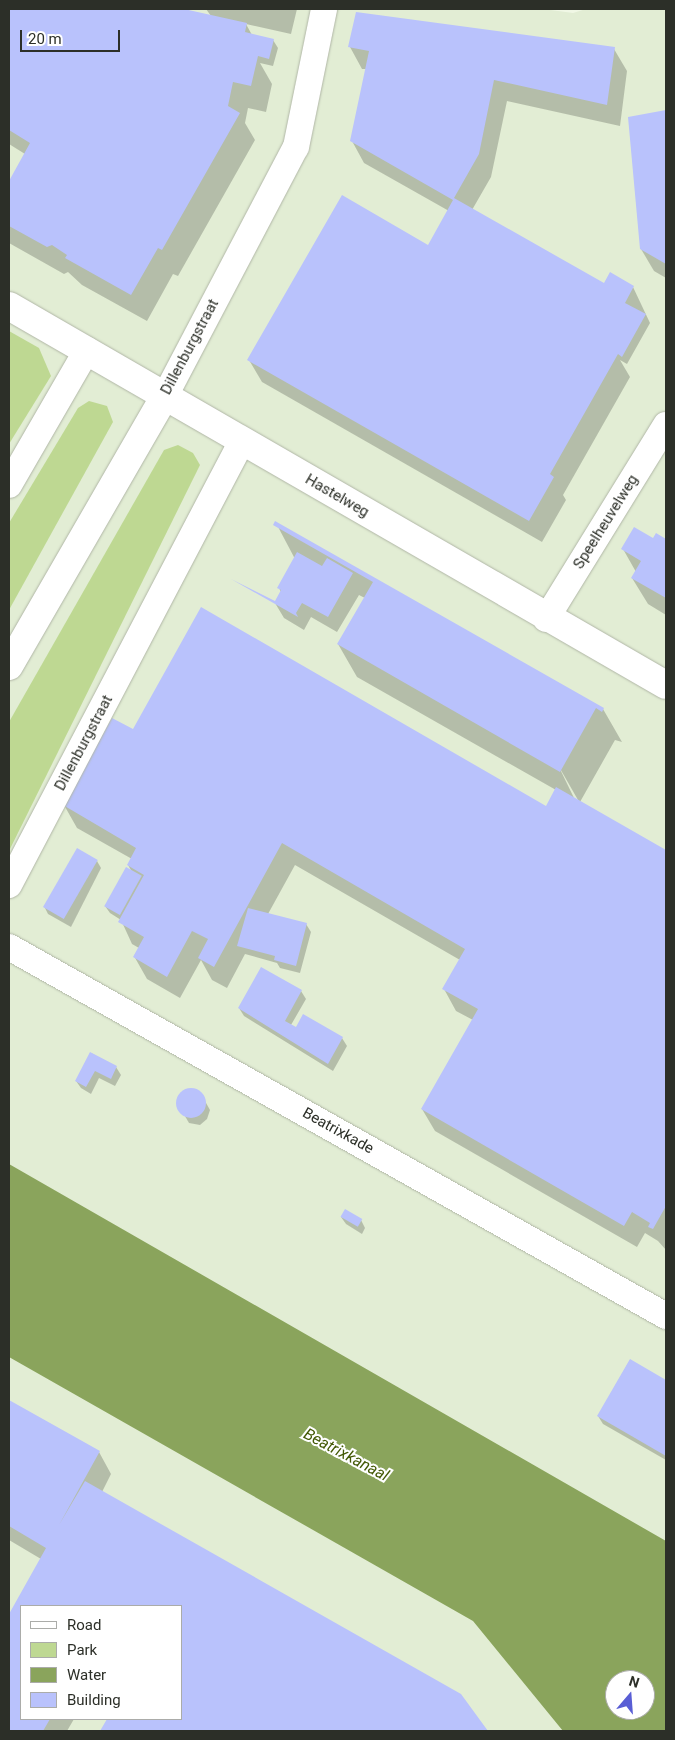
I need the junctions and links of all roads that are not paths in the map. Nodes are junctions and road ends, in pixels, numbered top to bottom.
1 (324, 9) edge
2 (9, 306) edge
3 (87, 350) junction
4 (165, 396) junction
5 (666, 425) edge
6 (242, 441) junction
7 (9, 485) edge
8 (546, 619) junction
9 (9, 666) edge
10 (666, 685) edge
11 (9, 885) edge
12 (9, 947) edge
13 (666, 1316) edge

1 - 4 street, Dillenburgstraat
2 - 3 street, Hastelweg
3 - 4 street, Hastelweg
3 - 7 street
4 - 6 street, Hastelweg
4 - 9 street, Dillenburgstraat
5 - 8 street, Speelheuvelweg
6 - 8 street, Hastelweg
6 - 11 street, Dillenburgstraat
8 - 10 street, Hastelweg
12 - 13 street, Beatrixkade

